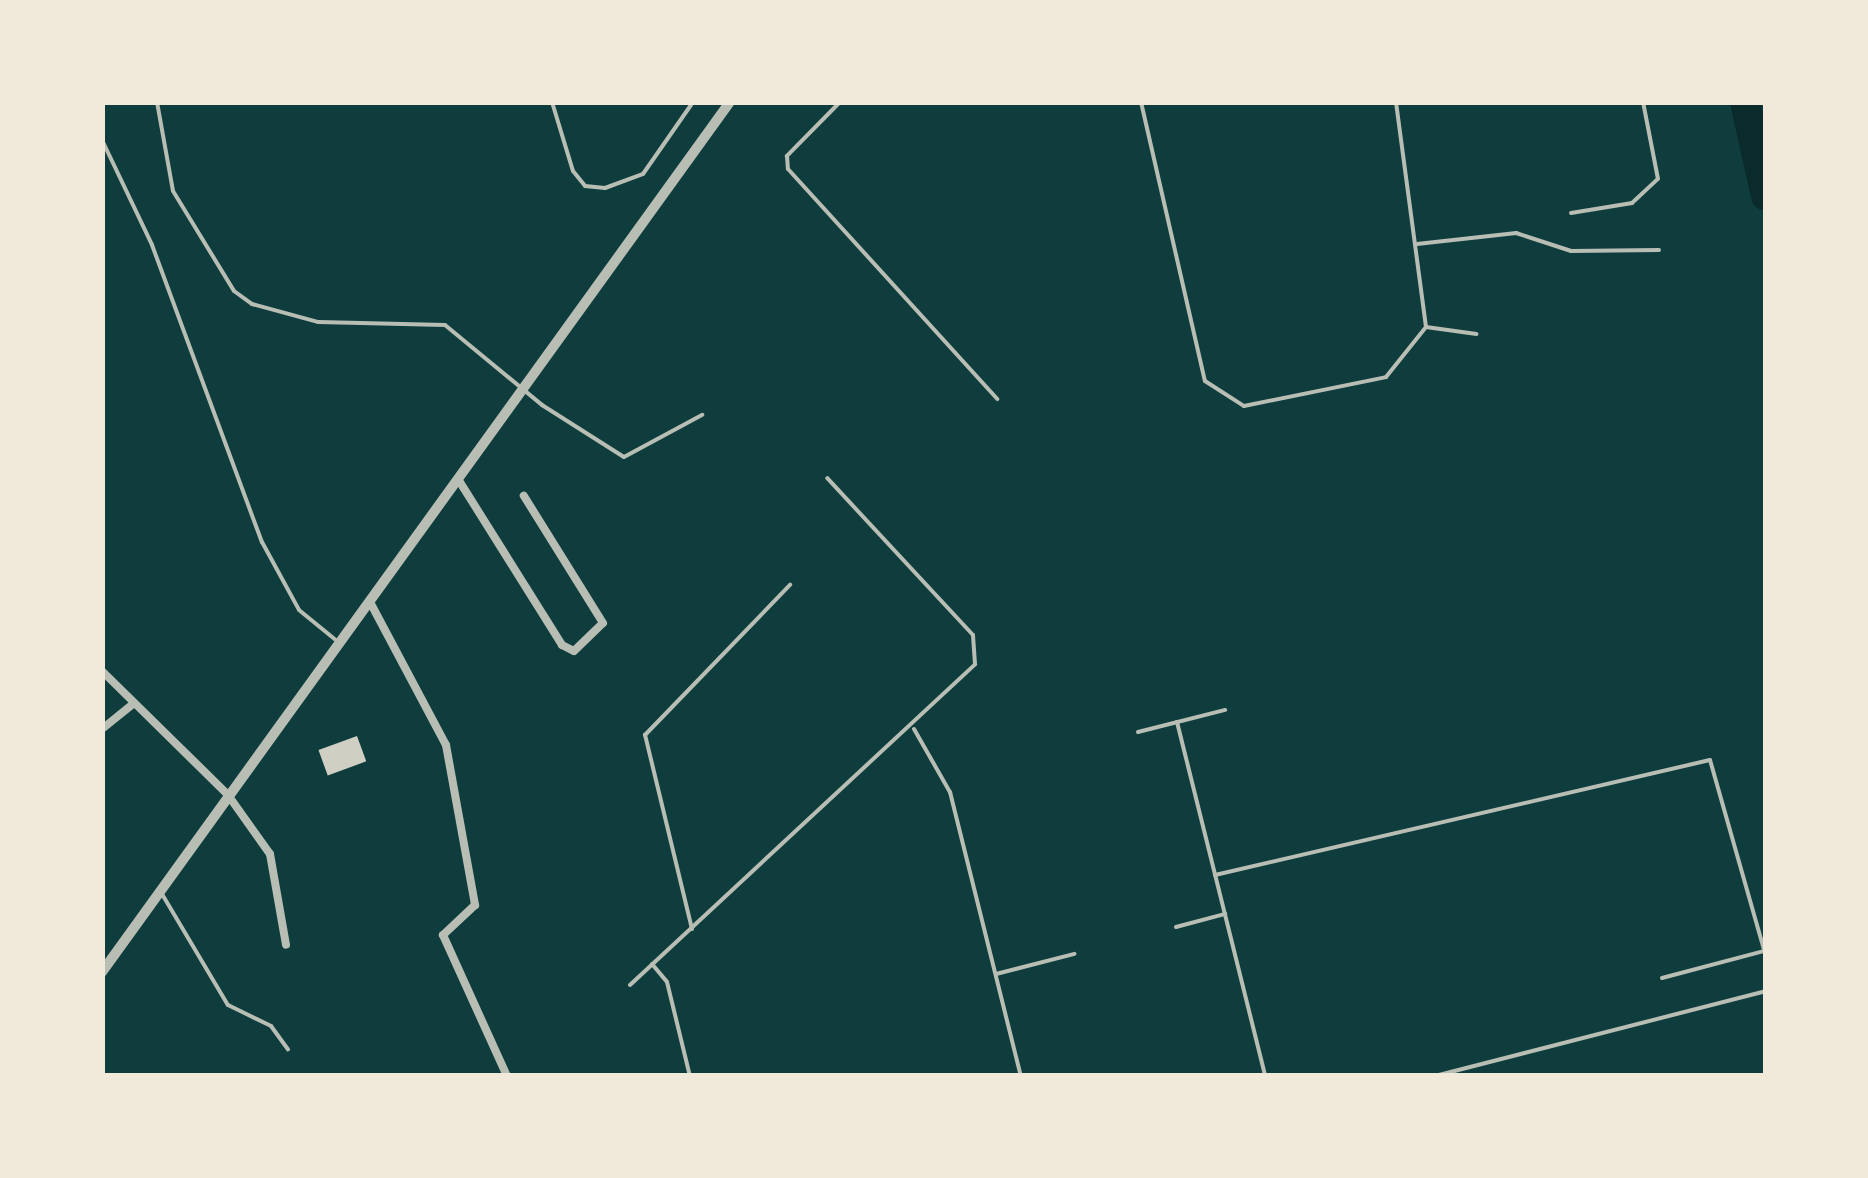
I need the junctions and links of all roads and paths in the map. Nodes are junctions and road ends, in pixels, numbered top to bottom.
1 (157, 102) edge
2 (552, 102) edge
3 (693, 102) edge
4 (730, 102) edge
5 (840, 102) edge
6 (1141, 102) edge
7 (1396, 102) edge
8 (1643, 102) edge
9 (102, 140) edge
10 (1572, 213) dead end
11 (1418, 244) junction
12 (1659, 250) dead end
13 (1426, 327) junction
14 (1477, 334) dead end
15 (522, 390) junction
16 (997, 399) dead end
17 (702, 415) dead end
18 (827, 478) dead end
19 (458, 479) junction
20 (524, 496) dead end
21 (790, 585) dead end
22 (370, 602) junction
23 (340, 643) junction
24 (102, 671) edge
25 (132, 704) junction
26 (1226, 710) dead end
27 (1177, 722) junction
28 (913, 728) junction
29 (102, 729) edge
30 (1138, 732) dead end
31 (228, 795) junction
32 (1215, 875) junction
33 (161, 892) junction
34 (1225, 914) junction
35 (1176, 926) dead end
36 (692, 929) junction
37 (286, 944) dead end
38 (1074, 954) dead end
39 (1765, 954) edge
40 (652, 964) junction
41 (102, 972) edge
42 (995, 974) junction
43 (1662, 978) dead end
44 (630, 985) dead end
45 (1766, 992) edge
46 (288, 1049) dead end
47 (506, 1076) edge
48 (690, 1076) edge
49 (1020, 1076) edge
50 (1265, 1076) edge
51 (1435, 1076) edge

1 - 15 lane
2 - 3 lane
4 - 15 street
5 - 16 lane
6 - 13 lane
7 - 11 lane
8 - 10 lane
9 - 23 lane
11 - 12 lane
11 - 13 lane
13 - 14 lane
15 - 17 lane
15 - 19 street
18 - 28 lane
19 - 20 street
19 - 22 street
21 - 36 lane
22 - 23 street
22 - 47 street
23 - 31 street
24 - 25 street
25 - 29 street
25 - 31 street
26 - 27 lane
27 - 30 lane
27 - 32 lane
28 - 36 lane
28 - 42 lane
31 - 33 street
31 - 37 street
32 - 34 lane
32 - 39 lane
33 - 41 street
33 - 46 lane
34 - 35 lane
34 - 50 lane
36 - 40 lane
38 - 42 lane
39 - 43 lane
40 - 44 lane
40 - 48 lane
42 - 49 lane
45 - 51 lane

